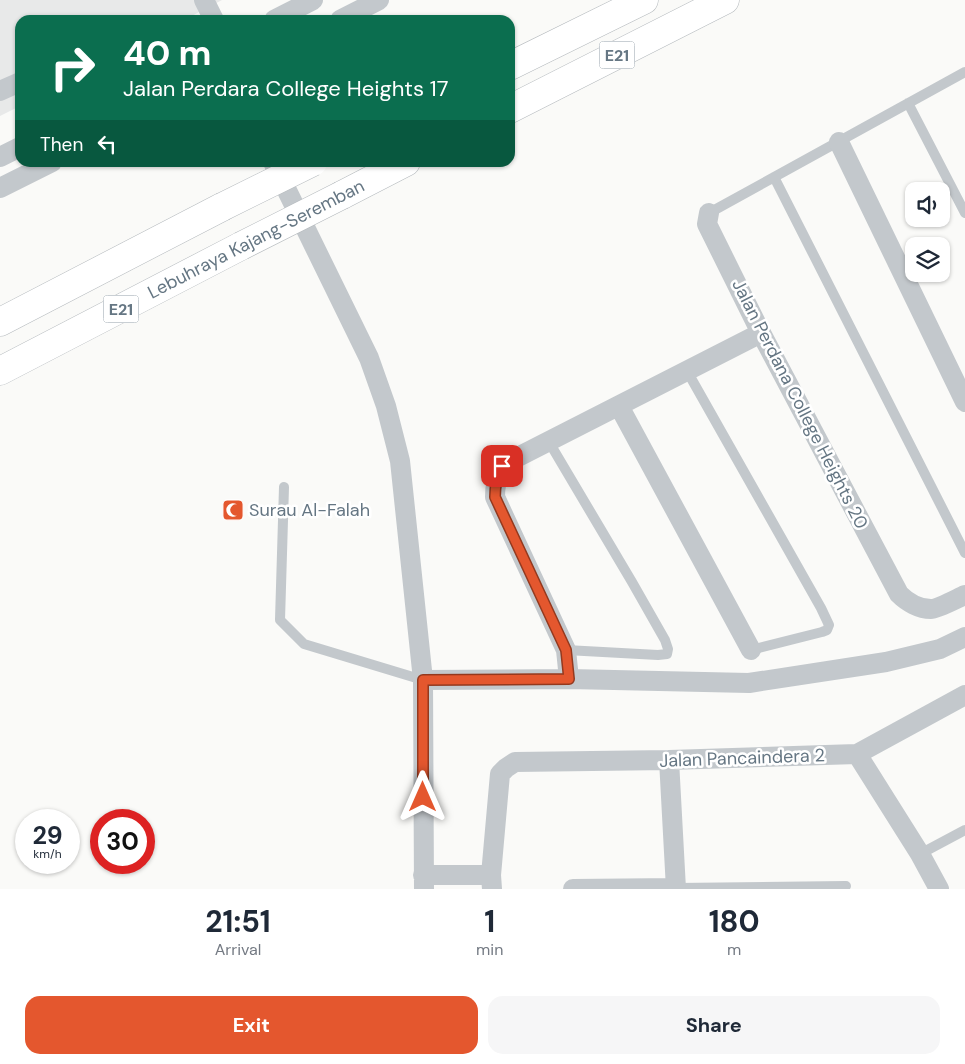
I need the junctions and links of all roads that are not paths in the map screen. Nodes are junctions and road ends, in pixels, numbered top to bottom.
1 (204, 0) edge
2 (313, 0) edge
3 (379, 0) edge
4 (644, 0) edge
5 (725, 0) edge
6 (212, 15) edge
7 (284, 15) edge
8 (350, 15) edge
9 (515, 64) edge
10 (965, 72) edge
11 (15, 84) edge
12 (0, 92) edge
13 (908, 103) junction
14 (515, 106) edge
15 (839, 142) junction
16 (15, 149) edge
17 (0, 156) edge
18 (42, 167) edge
19 (276, 167) edge
20 (303, 167) edge
21 (396, 167) edge
22 (774, 177) junction
23 (0, 188) edge
24 (709, 213) joint
25 (965, 213) edge
26 (0, 322) edge
27 (761, 333) junction
28 (0, 371) edge
29 (687, 371) junction
30 (965, 402) edge
31 (619, 406) junction
32 (549, 442) junction
33 (284, 486) dead end
34 (965, 553) edge
35 (965, 595) edge
36 (965, 636) edge
37 (566, 650) junction
38 (750, 650) joint
39 (569, 679) junction
40 (423, 680) junction
41 (965, 695) edge
42 (858, 754) junction
43 (669, 760) junction
44 (965, 830) edge
45 (920, 854) junction
46 (424, 882) edge
47 (492, 882) edge
48 (846, 886) dead end
49 (676, 888) edge
50 (748, 888) edge
51 (573, 889) edge
52 (939, 889) edge

1 - 6 street
2 - 7 street
3 - 8 street
4 - 9 highway, E21
5 - 14 highway, E21
10 - 13 lane
11 - 12 street
13 - 15 lane
13 - 25 lane
15 - 22 lane
15 - 30 street
16 - 17 street
18 - 23 street
19 - 40 street
20 - 26 highway, E21, bridge
21 - 28 highway, Lebuhraya Kajang-Seremban / E21, bridge
22 - 24 lane
22 - 34 lane
24 - 27 street, Jalan Perdana College Heights 20
27 - 29 street
27 - 35 street, Jalan Perdana College Heights 20
29 - 31 street
29 - 38 lane
31 - 32 street
31 - 38 street
32 - 37 street
32 - 37 lane
33 - 40 lane
36 - 39 street
37 - 39 street
39 - 40 street
40 - 46 street
41 - 42 street, Jalan Pancaindera 2
42 - 43 street, Jalan Pancaindera 2
42 - 45 street
43 - 47 street, Jalan Pancaindera 2
43 - 49 street
44 - 45 lane
45 - 52 street
46 - 47 street
48 - 50 lane
49 - 50 lane
49 - 51 street

